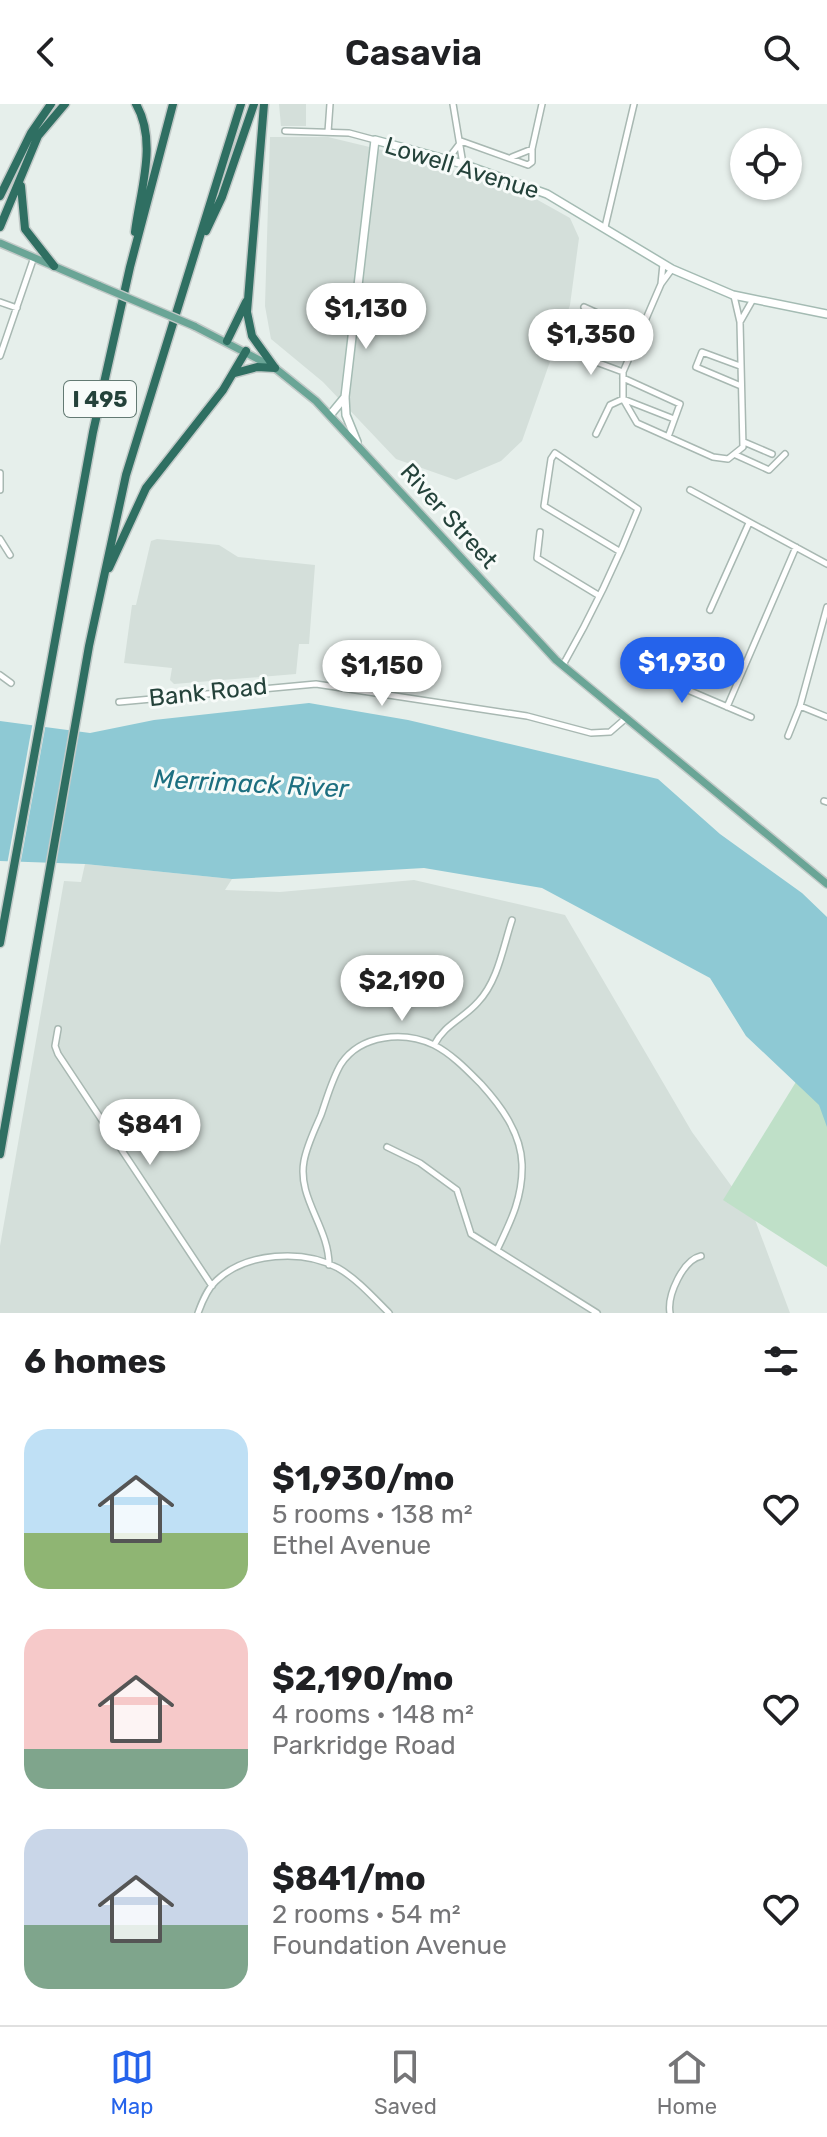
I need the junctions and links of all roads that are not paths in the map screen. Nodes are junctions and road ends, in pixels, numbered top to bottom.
1 (51, 104) edge
2 (65, 104) edge
3 (136, 104) edge
4 (173, 104) edge
5 (241, 104) edge
6 (254, 104) edge
7 (264, 104) edge
8 (330, 104) edge
9 (453, 104) edge
10 (542, 104) edge
11 (634, 104) edge
12 (285, 131) dead end
13 (328, 132) junction
14 (375, 140) junction
15 (461, 141) junction
16 (532, 149) junction
17 (512, 157) junction
18 (447, 160) junction
19 (463, 164) junction
20 (21, 177) junction
21 (0, 195) edge
22 (0, 227) edge
23 (605, 227) junction
24 (0, 243) edge
25 (34, 257) junction
26 (192, 260) junction
27 (663, 264) junction
28 (54, 266) junction
29 (130, 267) junction
30 (672, 269) junction
31 (661, 284) junction
32 (733, 295) junction
33 (247, 299) junction
34 (752, 301) junction
35 (0, 302) edge
36 (584, 307) dead end
37 (17, 308) junction
38 (827, 314) edge
39 (740, 322) junction
40 (639, 332) junction
41 (227, 341) junction
42 (246, 351) junction
43 (569, 352) dead end
44 (0, 356) edge
45 (740, 366) junction
46 (275, 368) junction
47 (234, 374) junction
48 (623, 375) junction
49 (741, 386) junction
50 (345, 397) junction
51 (623, 399) junction
52 (331, 414) junction
53 (674, 419) junction
54 (596, 434) dead end
55 (668, 437) junction
56 (357, 442) junction
57 (744, 442) junction
58 (772, 454) dead end
59 (785, 454) dead end
60 (736, 455) junction
61 (0, 473) edge
62 (0, 490) edge
63 (690, 490) dead end
64 (749, 523) junction
65 (540, 532) dead end
66 (0, 539) edge
67 (796, 547) junction
68 (619, 551) junction
69 (10, 555) dead end
70 (827, 564) edge
71 (101, 587) junction
72 (598, 595) junction
73 (827, 607) edge
74 (710, 610) dead end
75 (627, 664) dead end
76 (562, 666) junction
77 (0, 675) edge
78 (11, 683) dead end
79 (119, 702) dead end
80 (800, 706) junction
81 (727, 707) junction
82 (751, 717) dead end
83 (827, 717) edge
84 (625, 719) junction
85 (788, 736) dead end
86 (827, 884) edge
87 (512, 920) dead end
88 (0, 943) edge
89 (58, 1029) dead end
90 (434, 1045) junction
91 (387, 1147) dead end
92 (0, 1154) edge
93 (497, 1250) junction
94 (701, 1256) dead end
95 (329, 1265) junction
96 (212, 1286) junction
97 (198, 1313) edge
98 (389, 1313) edge
99 (597, 1313) edge
100 (670, 1313) edge

1 - 21 highway
2 - 20 highway
3 - 29 highway
4 - 29 highway, I 495
5 - 26 highway, I 495
6 - 26 highway
7 - 33 highway
8 - 13 street
9 - 15 street
10 - 16 street
11 - 23 street
12 - 13 street
13 - 14 street
14 - 18 main road, Lowell Avenue
14 - 50 main road, Lowell Avenue
15 - 17 street
15 - 18 street
15 - 19 street
16 - 17 street
16 - 17 street
18 - 19 main road, Lowell Avenue
19 - 23 main road, Lowell Avenue
20 - 22 highway
20 - 28 highway
23 - 27 main road, Lowell Avenue
24 - 25 main road, River Street
25 - 28 main road, River Street
25 - 37 street
26 - 71 highway, I 495
27 - 30 main road, Lowell Avenue
27 - 31 street
28 - 41 main road, River Street, bridge
29 - 88 highway, I 495
30 - 31 street
30 - 32 main road, Lowell Avenue
31 - 40 street
32 - 34 main road, Lowell Avenue
32 - 39 street
33 - 41 highway
33 - 46 highway
34 - 38 main road, Lowell Avenue
34 - 39 street
35 - 37 street
36 - 40 street
37 - 44 street
39 - 45 street
40 - 48 street
41 - 42 main road, River Street
42 - 46 main road, River Street
42 - 47 highway
43 - 48 street
45 - 49 street
45 - 49 street
46 - 47 highway
46 - 52 main road, River Street
47 - 71 highway
48 - 51 street
48 - 53 street
49 - 57 street
50 - 52 main road
50 - 56 main road, Lowell Avenue
51 - 53 street
51 - 54 street
51 - 55 street
52 - 56 main road, River Street
53 - 55 street
55 - 60 street
56 - 76 main road, River Street
57 - 58 street
57 - 60 street
59 - 60 street
61 - 62 street
63 - 64 street
64 - 67 street
64 - 74 street
65 - 72 street
66 - 69 street
67 - 70 street
67 - 81 street
68 - 68 street
68 - 72 street
71 - 92 highway, I 495
72 - 76 street
73 - 80 street
75 - 81 street
76 - 84 main road, River Street
77 - 78 street
79 - 84 street, Bank Road
80 - 83 street
80 - 85 street
81 - 82 street
84 - 86 main road, River Street
87 - 90 street
89 - 96 street
90 - 93 street
90 - 95 street
91 - 93 street
93 - 99 street
94 - 100 street
95 - 96 street
95 - 98 street
96 - 97 street

